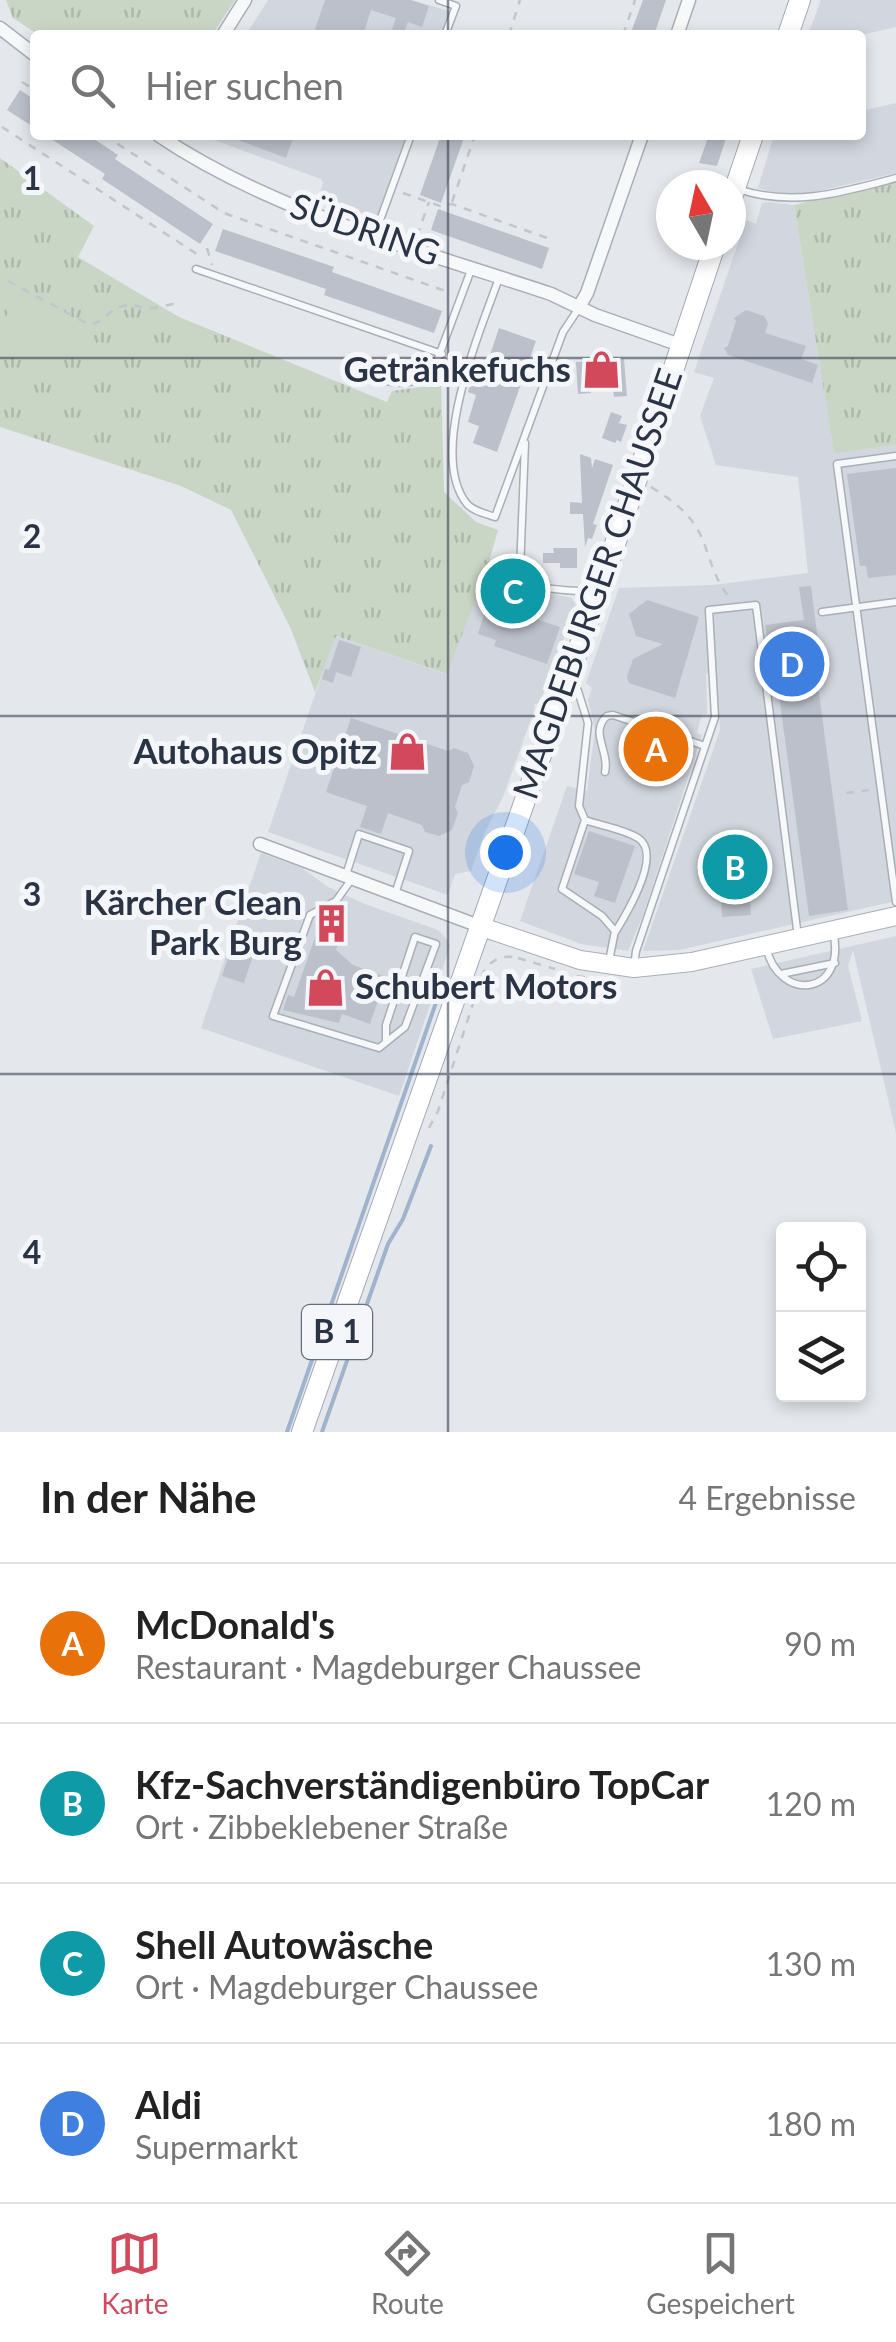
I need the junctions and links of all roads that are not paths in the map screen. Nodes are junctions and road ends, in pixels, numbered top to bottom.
1 (246, 0) edge
2 (439, 0) edge
3 (688, 0) edge
4 (800, 0) edge
5 (0, 28) edge
6 (226, 30) edge
7 (448, 30) edge
8 (679, 30) edge
9 (790, 30) edge
10 (30, 51) edge
11 (166, 140) edge
12 (408, 140) edge
13 (640, 140) edge
14 (751, 140) edge
15 (741, 170) edge
16 (896, 178) edge
17 (746, 195) edge
18 (375, 234) junction
19 (710, 260) edge
20 (472, 267) junction
21 (196, 270) dead end
22 (499, 277) junction
23 (580, 307) junction
24 (680, 346) junction
25 (442, 354) junction
26 (381, 379) dead end
27 (525, 435) junction
28 (896, 456) edge
29 (598, 593) junction
30 (896, 602) edge
31 (856, 607) junction
32 (822, 612) dead end
33 (566, 684) junction
34 (705, 746) junction
35 (605, 772) dead end
36 (586, 820) junction
37 (260, 844) dead end
38 (348, 877) junction
39 (395, 894) junction
40 (896, 902) edge
41 (896, 916) edge
42 (479, 926) junction
43 (833, 930) junction
44 (616, 931) junction
45 (798, 938) junction
46 (766, 946) junction
47 (835, 962) junction
48 (608, 966) junction
49 (634, 968) junction
50 (780, 974) junction
51 (386, 1042) junction
52 (302, 1432) edge

1 - 6 street
2 - 7 lane
3 - 8 street
4 - 9 main road
5 - 10 street
11 - 18 street, SÜDRING
12 - 18 lane
13 - 23 street
14 - 15 main road
16 - 17 lane
18 - 20 street, SÜDRING
19 - 24 main road, MAGDEBURGER CHAUSSEE / B 1
20 - 22 street, SÜDRING
20 - 25 lane
21 - 25 lane
22 - 23 street, SÜDRING
22 - 27 lane
23 - 24 street, SÜDRING
23 - 27 lane
24 - 29 main road, MAGDEBURGER CHAUSSEE / B 1
25 - 26 lane
27 - 29 lane
28 - 31 lane
29 - 33 main road, MAGDEBURGER CHAUSSEE / B 1
30 - 31 lane
31 - 32 lane
31 - 40 lane
33 - 36 lane
33 - 42 main road, MAGDEBURGER CHAUSSEE / B 1
34 - 35 lane
34 - 45 lane
34 - 49 lane
36 - 44 lane
36 - 44 lane
37 - 38 street
38 - 39 street
38 - 39 lane
38 - 51 lane
39 - 42 street
41 - 43 street
42 - 48 street
42 - 52 main road, MAGDEBURGER CHAUSSEE / B 1
43 - 45 street
43 - 47 lane
44 - 48 lane
45 - 46 street
46 - 49 street
46 - 50 lane
47 - 50 lane
47 - 50 lane
48 - 49 street
51 - 51 lane

